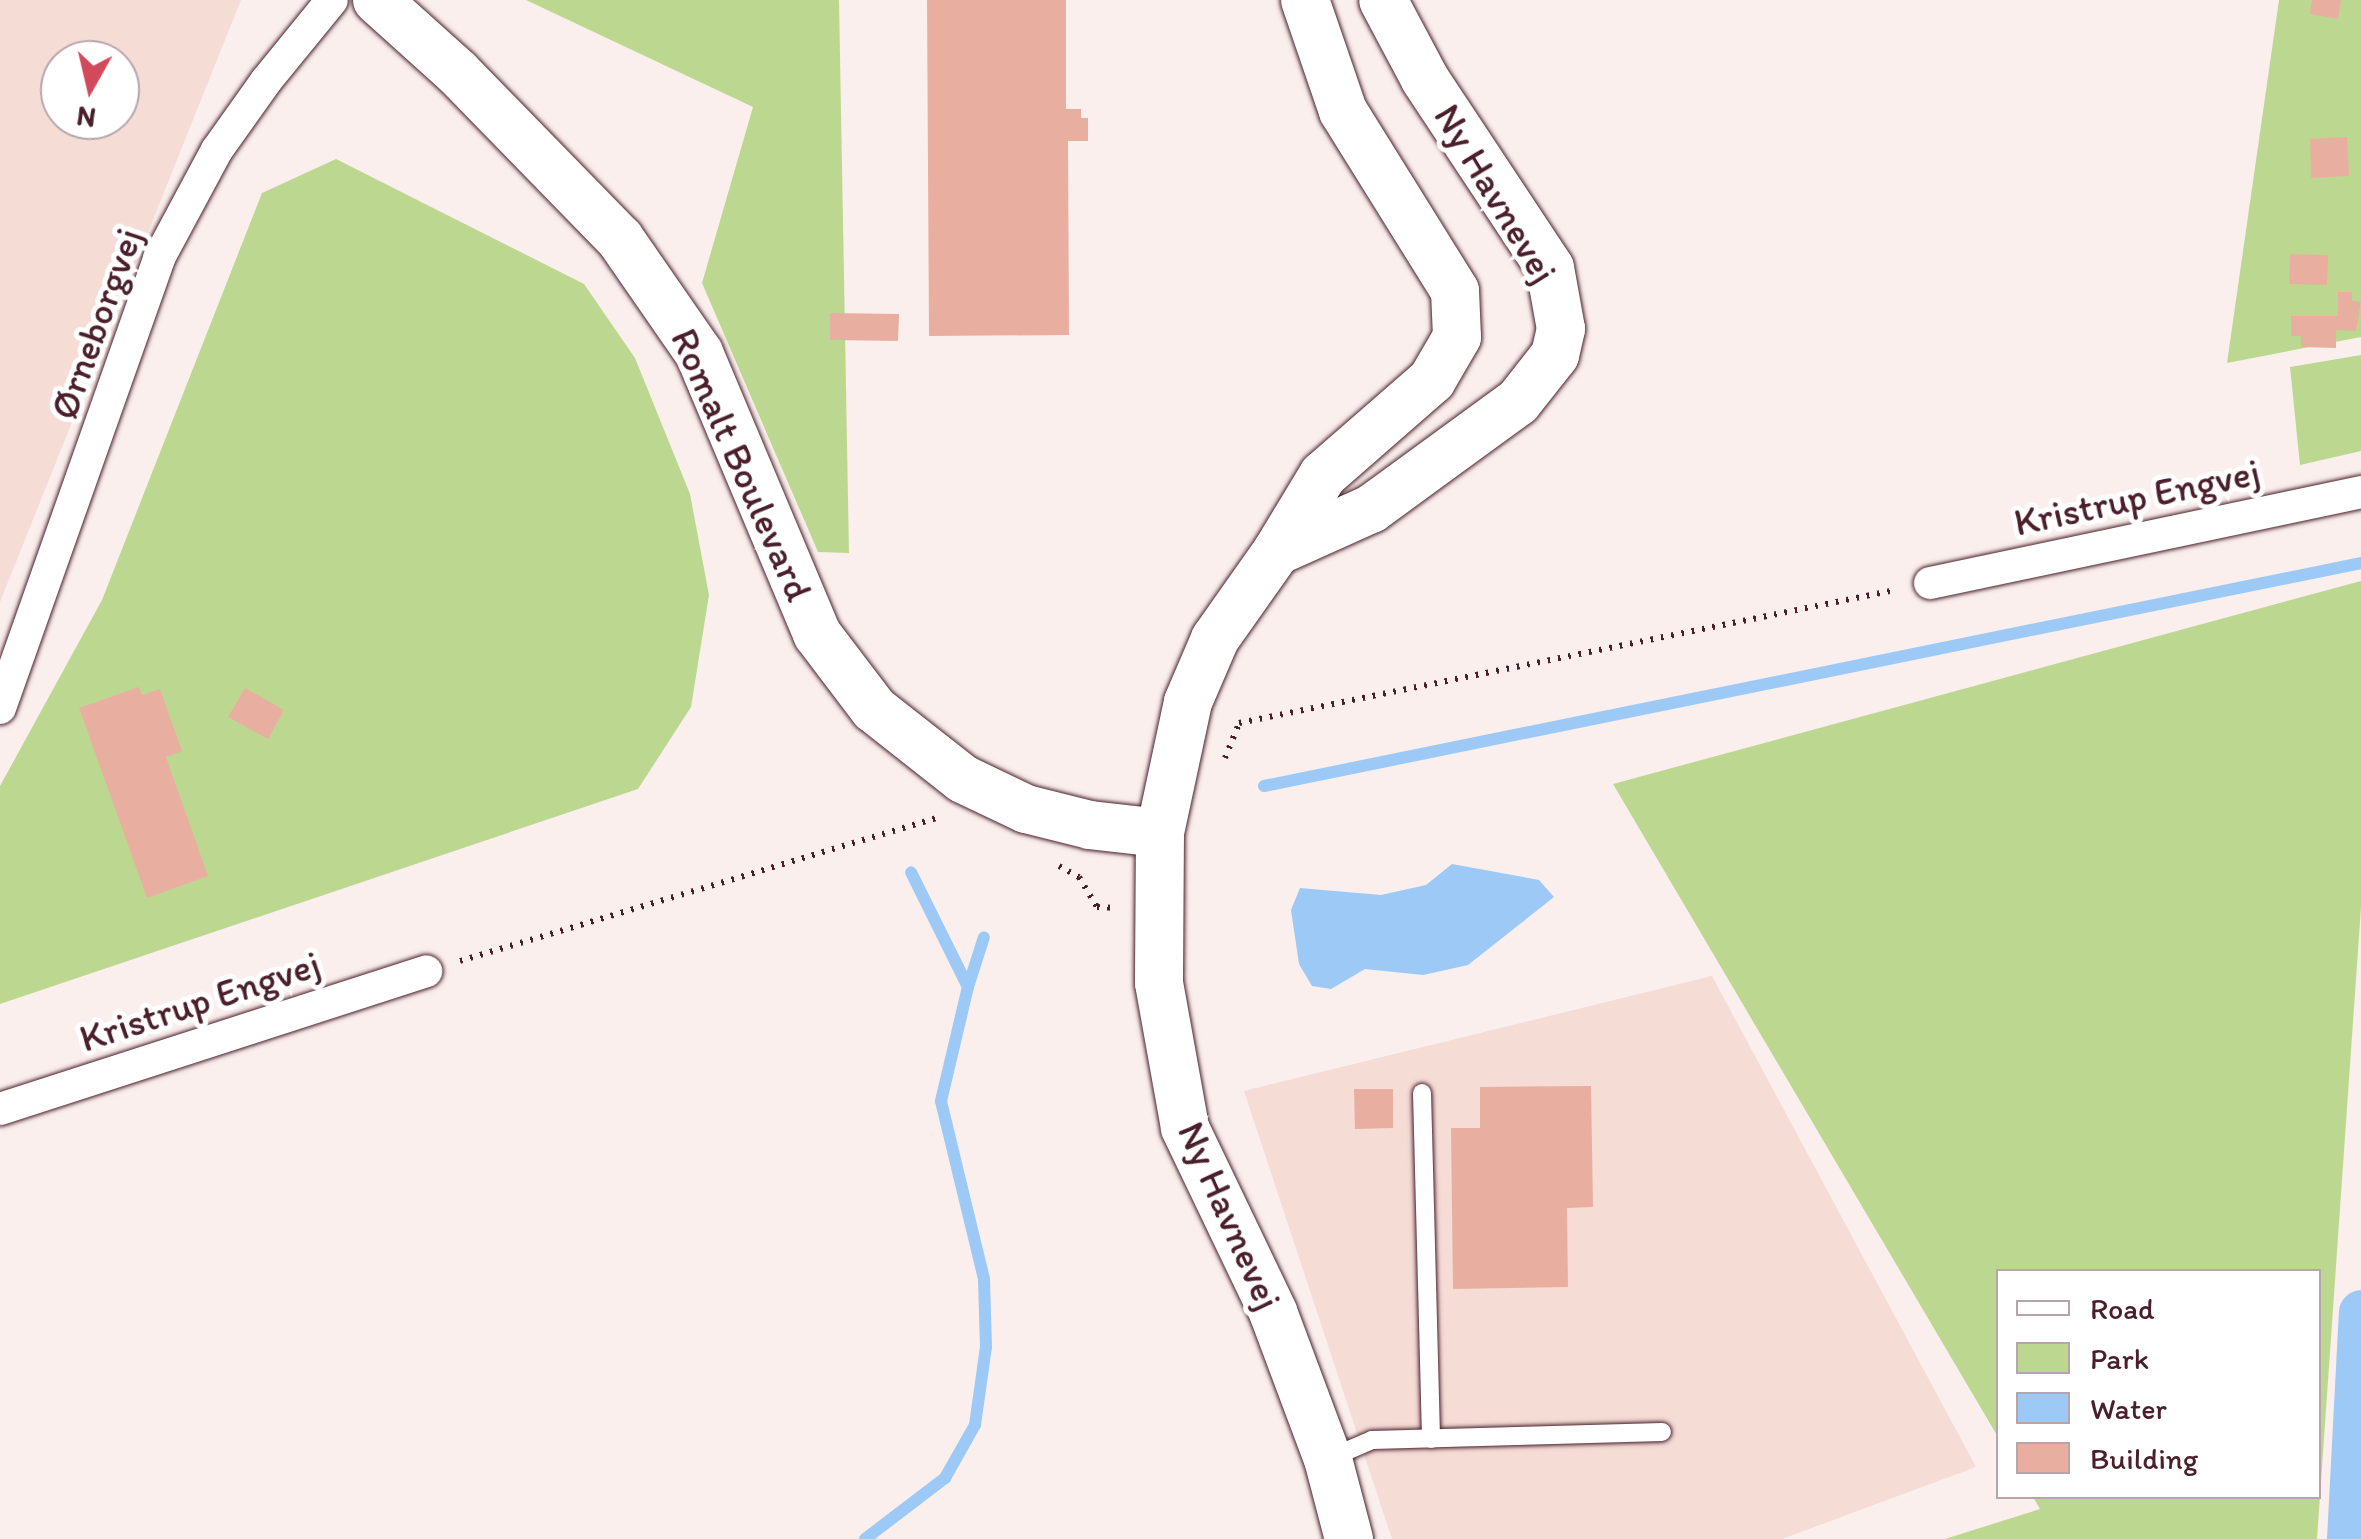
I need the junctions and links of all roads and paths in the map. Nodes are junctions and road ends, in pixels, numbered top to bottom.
1 (332, 0) edge
2 (377, 0) edge
3 (1305, 0) edge
4 (1383, 0) edge
5 (2361, 492) edge
6 (1277, 552) junction
7 (1930, 583) dead end
8 (0, 708) edge
9 (1160, 833) junction
10 (426, 972) dead end
11 (1422, 1094) dead end
12 (0, 1109) edge
13 (1662, 1432) dead end
14 (1431, 1438) junction
15 (1328, 1459) junction
16 (1349, 1539) edge

1 - 8 street, Ørneborgvej
2 - 9 street, Romalt Boulevard
3 - 6 street, Ny Havnevej
4 - 6 street, Ny Havnevej
5 - 7 street, Kristrup Engvej
6 - 9 street, Ny Havnevej
9 - 15 street, Ny Havnevej
10 - 12 street, Kristrup Engvej
11 - 14 lane
13 - 14 lane
14 - 15 lane
15 - 16 street, Ny Havnevej

